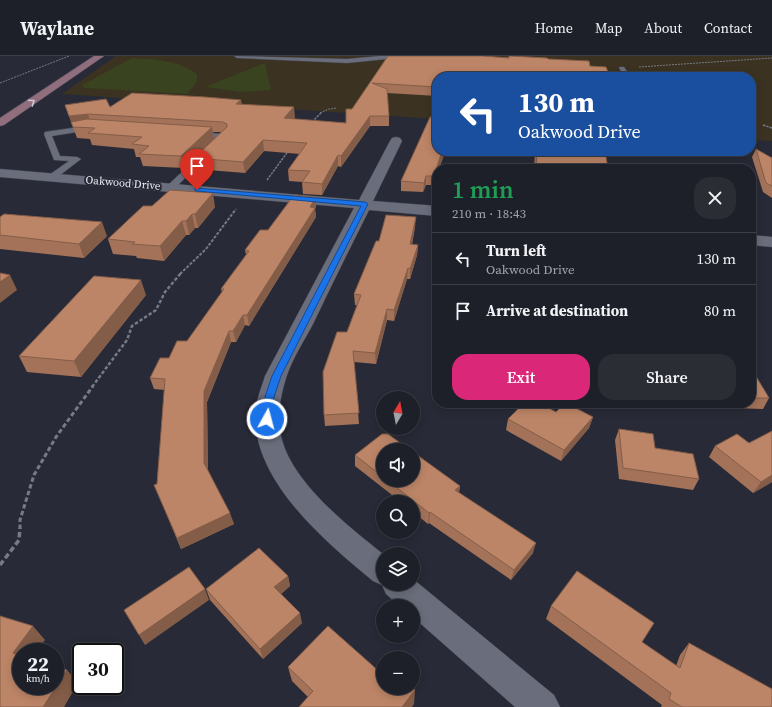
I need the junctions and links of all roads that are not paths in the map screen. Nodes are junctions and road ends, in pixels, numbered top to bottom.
1 (83, 56) edge
2 (100, 56) edge
3 (237, 56) edge
4 (397, 56) edge
5 (622, 68) road end
6 (625, 72) edge
7 (52, 76) dead end
8 (0, 124) edge
9 (98, 128) edge
10 (184, 134) edge
11 (396, 141) dead end
12 (0, 172) edge
13 (52, 177) junction
14 (171, 187) junction
15 (365, 204) junction
16 (432, 211) edge
17 (756, 240) edge
18 (772, 242) edge
19 (376, 566) edge
20 (405, 591) edge
21 (542, 707) edge

1 - 7 main road
8 -> 2 main road
3 - 4 lane
5 - 6 lane
9 - 13 lane
10 - 14 lane
11 - 15 street
12 - 13 street, Oakwood Drive
13 - 14 street, Oakwood Drive
14 - 15 street, Oakwood Drive
15 - 16 street, Oakwood Drive
15 - 19 street
17 - 18 street
20 - 21 street

